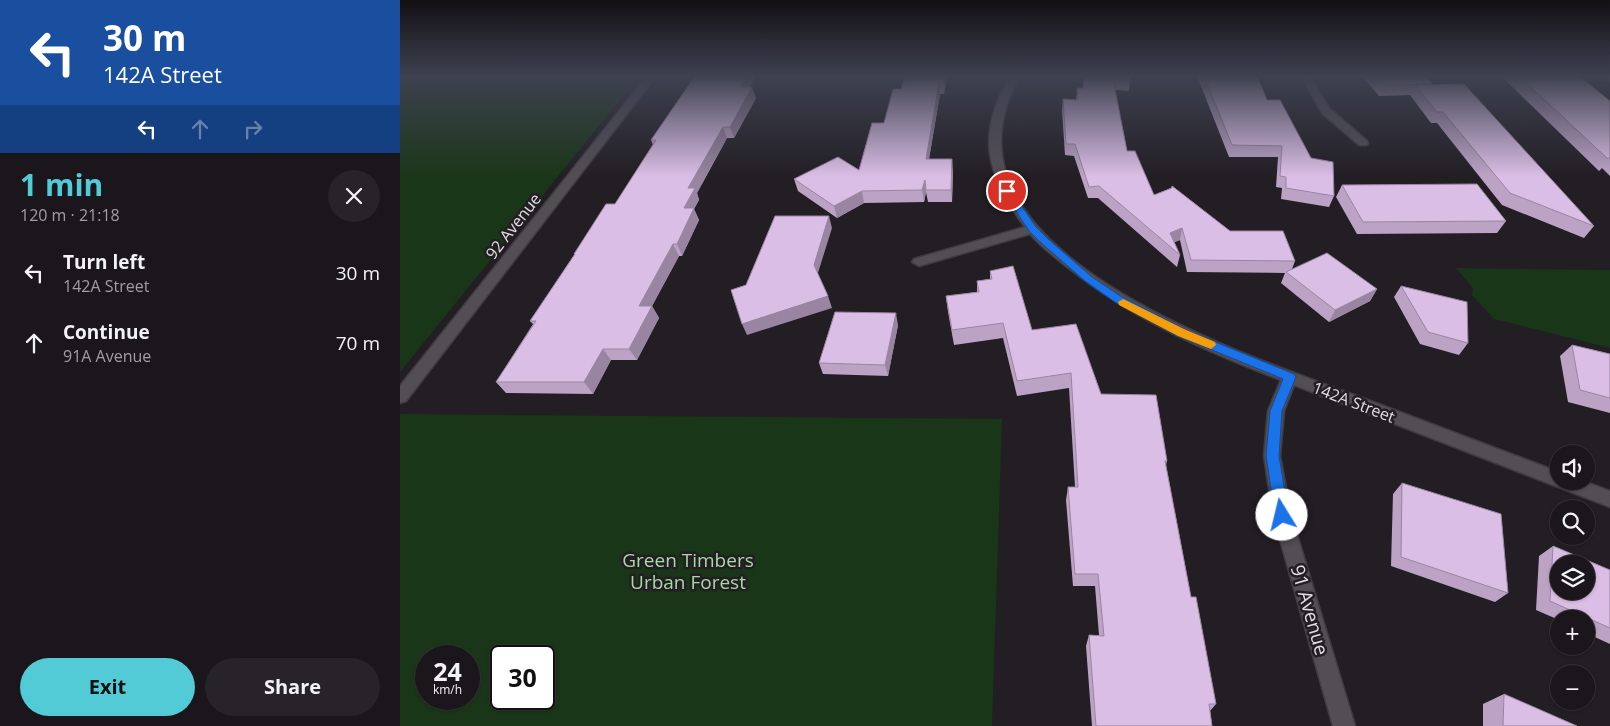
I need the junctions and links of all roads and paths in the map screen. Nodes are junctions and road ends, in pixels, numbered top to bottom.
1 (625, 110) edge
2 (999, 110) edge
3 (1325, 110) edge
4 (1363, 143) dead end
5 (1032, 229) junction
6 (919, 262) dead end
7 (1290, 377) junction
8 (400, 397) edge
9 (1550, 477) edge
10 (1586, 490) edge
11 (1610, 499) edge
12 (1344, 726) edge

1 - 8 street, 92 Avenue
2 - 5 street, 142A Street
3 - 4 street
5 - 6 street
5 - 7 street, 142A Street
7 - 9 street, 142A Street
7 - 12 street, 91 Avenue
10 - 11 street

